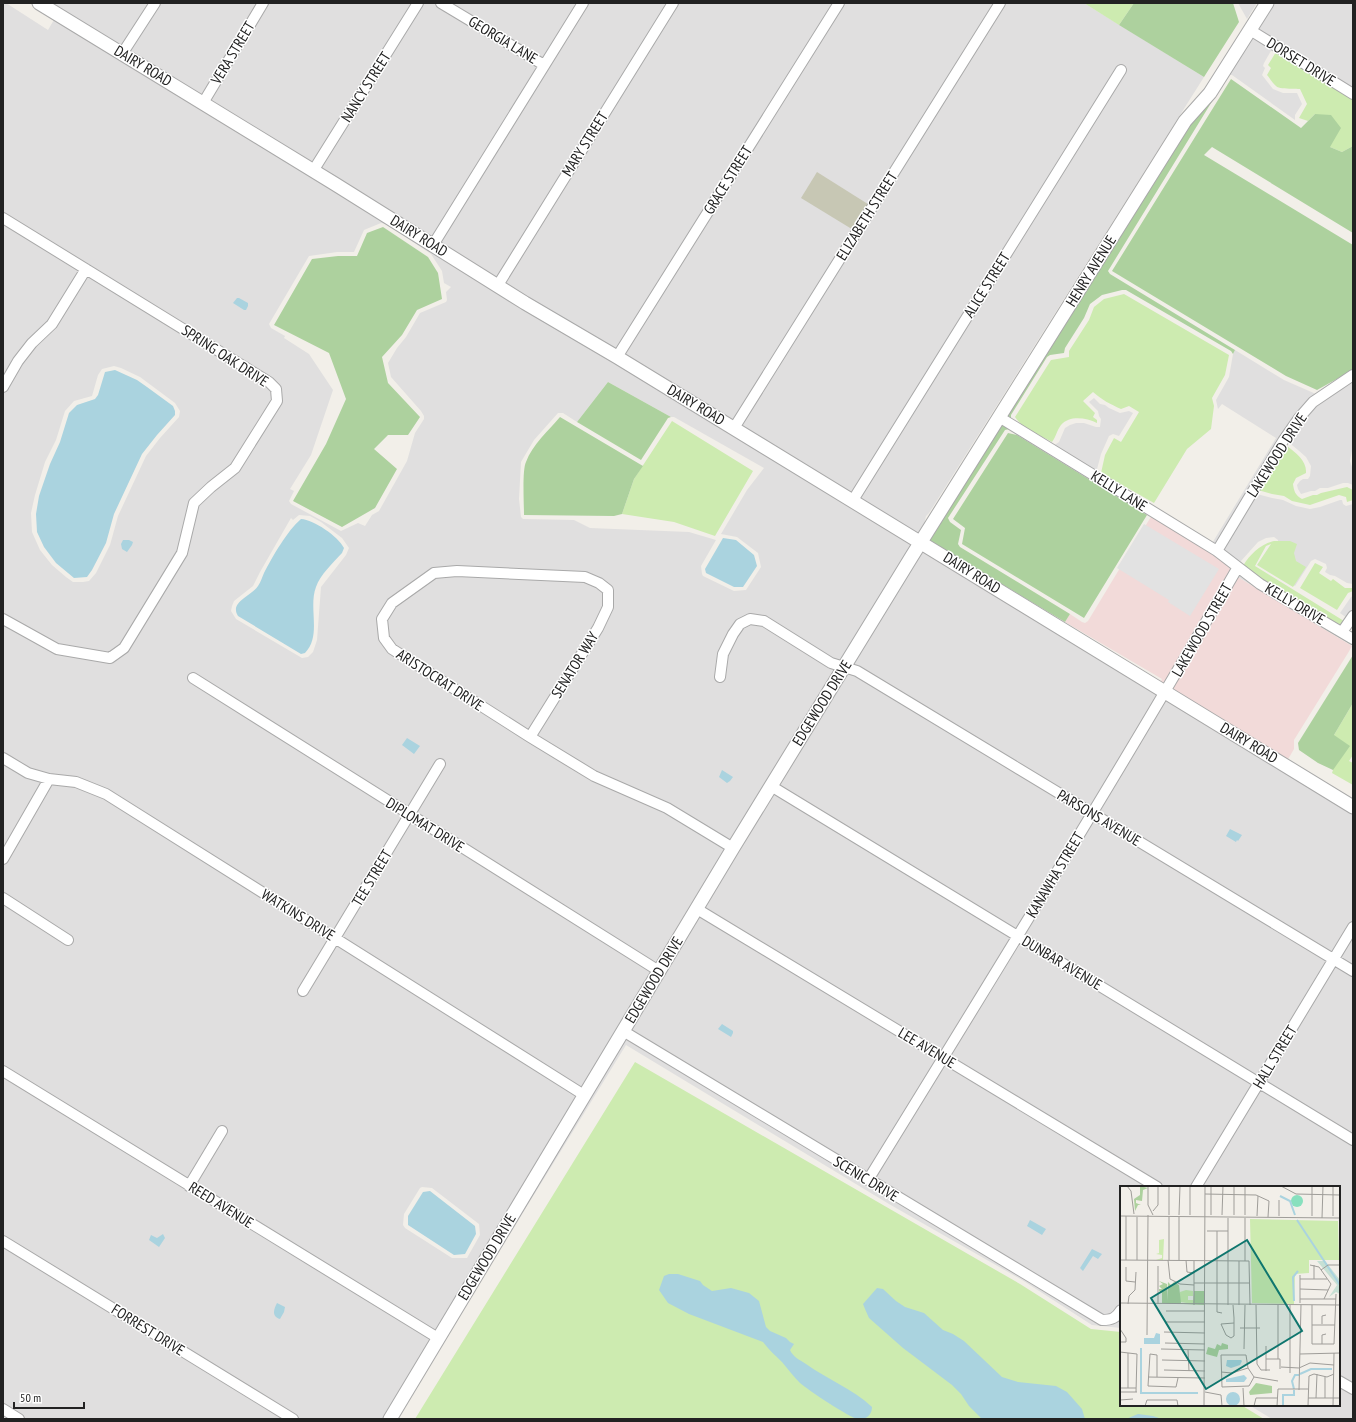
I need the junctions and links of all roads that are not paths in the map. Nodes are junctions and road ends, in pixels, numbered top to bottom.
1 (39, 3) edge
2 (155, 3) edge
3 (263, 3) edge
4 (418, 3) edge
5 (441, 3) edge
6 (583, 3) edge
7 (673, 3) edge
8 (839, 3) edge
9 (1000, 3) edge
10 (1267, 3) edge
11 (1250, 30) junction
12 (122, 54) junction
13 (544, 65) junction
14 (1121, 70) dead end
15 (1353, 94) edge
16 (203, 103) junction
17 (313, 171) junction
18 (3, 218) edge
19 (433, 245) junction
20 (86, 269) junction
21 (498, 285) junction
22 (617, 357) junction
23 (1353, 375) edge
24 (3, 387) edge
25 (1000, 417) junction
26 (734, 428) junction
27 (853, 500) junction
28 (920, 542) junction
29 (1217, 551) junction
30 (1238, 567) junction
31 (608, 590) joint
32 (1353, 616) edge
33 (3, 619) edge
34 (1342, 632) junction
35 (1353, 639) edge
36 (844, 666) junction
37 (720, 677) dead end
38 (193, 678) dead end
39 (1165, 692) junction
40 (530, 737) junction
41 (3, 758) edge
42 (440, 764) dead end
43 (49, 779) junction
44 (771, 786) junction
45 (1353, 807) edge
46 (1092, 814) junction
47 (410, 815) junction
48 (733, 848) junction
49 (3, 859) edge
50 (3, 898) edge
51 (697, 909) junction
52 (1353, 927) edge
53 (1018, 936) junction
54 (336, 938) junction
55 (68, 940) dead end
56 (1333, 960) junction
57 (659, 971) junction
58 (1353, 972) edge
59 (303, 991) dead end
60 (623, 1031) junction
61 (943, 1058) junction
62 (3, 1071) edge
63 (1259, 1083) junction
64 (584, 1095) junction
65 (222, 1131) dead end
66 (1353, 1140) edge
67 (868, 1180) junction
68 (189, 1186) junction
69 (1155, 1186) edge
70 (1197, 1186) edge
71 (3, 1241) edge
72 (1120, 1312) edge
73 (438, 1338) junction
74 (1340, 1382) edge
75 (1353, 1389) edge
76 (3, 1409) edge
77 (19, 1419) edge
78 (293, 1419) edge
79 (390, 1419) edge

1 - 12 street, DAIRY ROAD
2 - 12 street
3 - 16 street, VERA STREET
4 - 17 street, NANCY STREET
5 - 13 street, GEORGIA LANE
6 - 13 street
7 - 21 street, MARY STREET
8 - 22 street, GRACE STREET
9 - 26 street, ELIZABETH STREET
10 - 11 street, HENRY AVENUE
11 - 15 street, DORSET DRIVE
11 - 25 street, HENRY AVENUE
12 - 16 street, DAIRY ROAD
13 - 19 street
14 - 27 street, ALICE STREET
16 - 17 street, DAIRY ROAD
17 - 19 street, DAIRY ROAD
18 - 20 street, SPRING OAK DRIVE
19 - 21 street, DAIRY ROAD
20 - 24 street
20 - 33 street, SPRING OAK DRIVE
21 - 22 street, DAIRY ROAD
22 - 26 street, DAIRY ROAD
23 - 29 street, LAKEWOOD DRIVE
25 - 28 street, HENRY AVENUE
25 - 29 street, KELLY LANE
26 - 27 street, DAIRY ROAD
27 - 28 street, DAIRY ROAD
28 - 36 street, EDGEWOOD DRIVE
28 - 39 street, DAIRY ROAD
29 - 30 street, KELLY LANE
30 - 34 street, KELLY DRIVE
30 - 39 street, LAKEWOOD STREET
31 - 40 street, SENATOR WAY
31 - 40 street, ARISTOCRAT DRIVE
32 - 34 street
34 - 35 street, KELLY DRIVE
36 - 37 street, PARSONS AVENUE
36 - 44 street, EDGEWOOD DRIVE
36 - 46 street, PARSONS AVENUE
38 - 47 street, DIPLOMAT DRIVE
39 - 45 street, DAIRY ROAD
39 - 46 street, KANAWHA STREET
40 - 48 street, ARISTOCRAT DRIVE
41 - 43 street, WATKINS DRIVE
42 - 47 street, TEE STREET
43 - 49 street
43 - 54 street, WATKINS DRIVE
44 - 48 street, EDGEWOOD DRIVE
44 - 53 street, DUNBAR AVENUE
46 - 53 street, KANAWHA STREET
46 - 56 street, PARSONS AVENUE
47 - 54 street, TEE STREET
47 - 57 street, DIPLOMAT DRIVE
48 - 51 street, EDGEWOOD DRIVE
50 - 55 street
51 - 57 street, EDGEWOOD DRIVE
51 - 61 street, LEE AVENUE
52 - 56 street, HALL STREET
53 - 61 street, KANAWHA STREET
53 - 63 street, DUNBAR AVENUE
54 - 59 street, TEE STREET
54 - 64 street, WATKINS DRIVE
56 - 58 street, PARSONS AVENUE
56 - 63 street, HALL STREET
57 - 60 street, EDGEWOOD DRIVE
60 - 64 street, EDGEWOOD DRIVE
60 - 67 street, SCENIC DRIVE
61 - 67 street, KANAWHA STREET
61 - 69 street, LEE AVENUE
62 - 68 street, REED AVENUE
63 - 66 street, DUNBAR AVENUE
63 - 70 street, HALL STREET
64 - 73 street, EDGEWOOD DRIVE
65 - 68 street
67 - 72 street, SCENIC DRIVE
68 - 73 street, REED AVENUE
71 - 78 street, FORREST DRIVE
73 - 79 street, EDGEWOOD DRIVE
74 - 75 street
76 - 77 street

